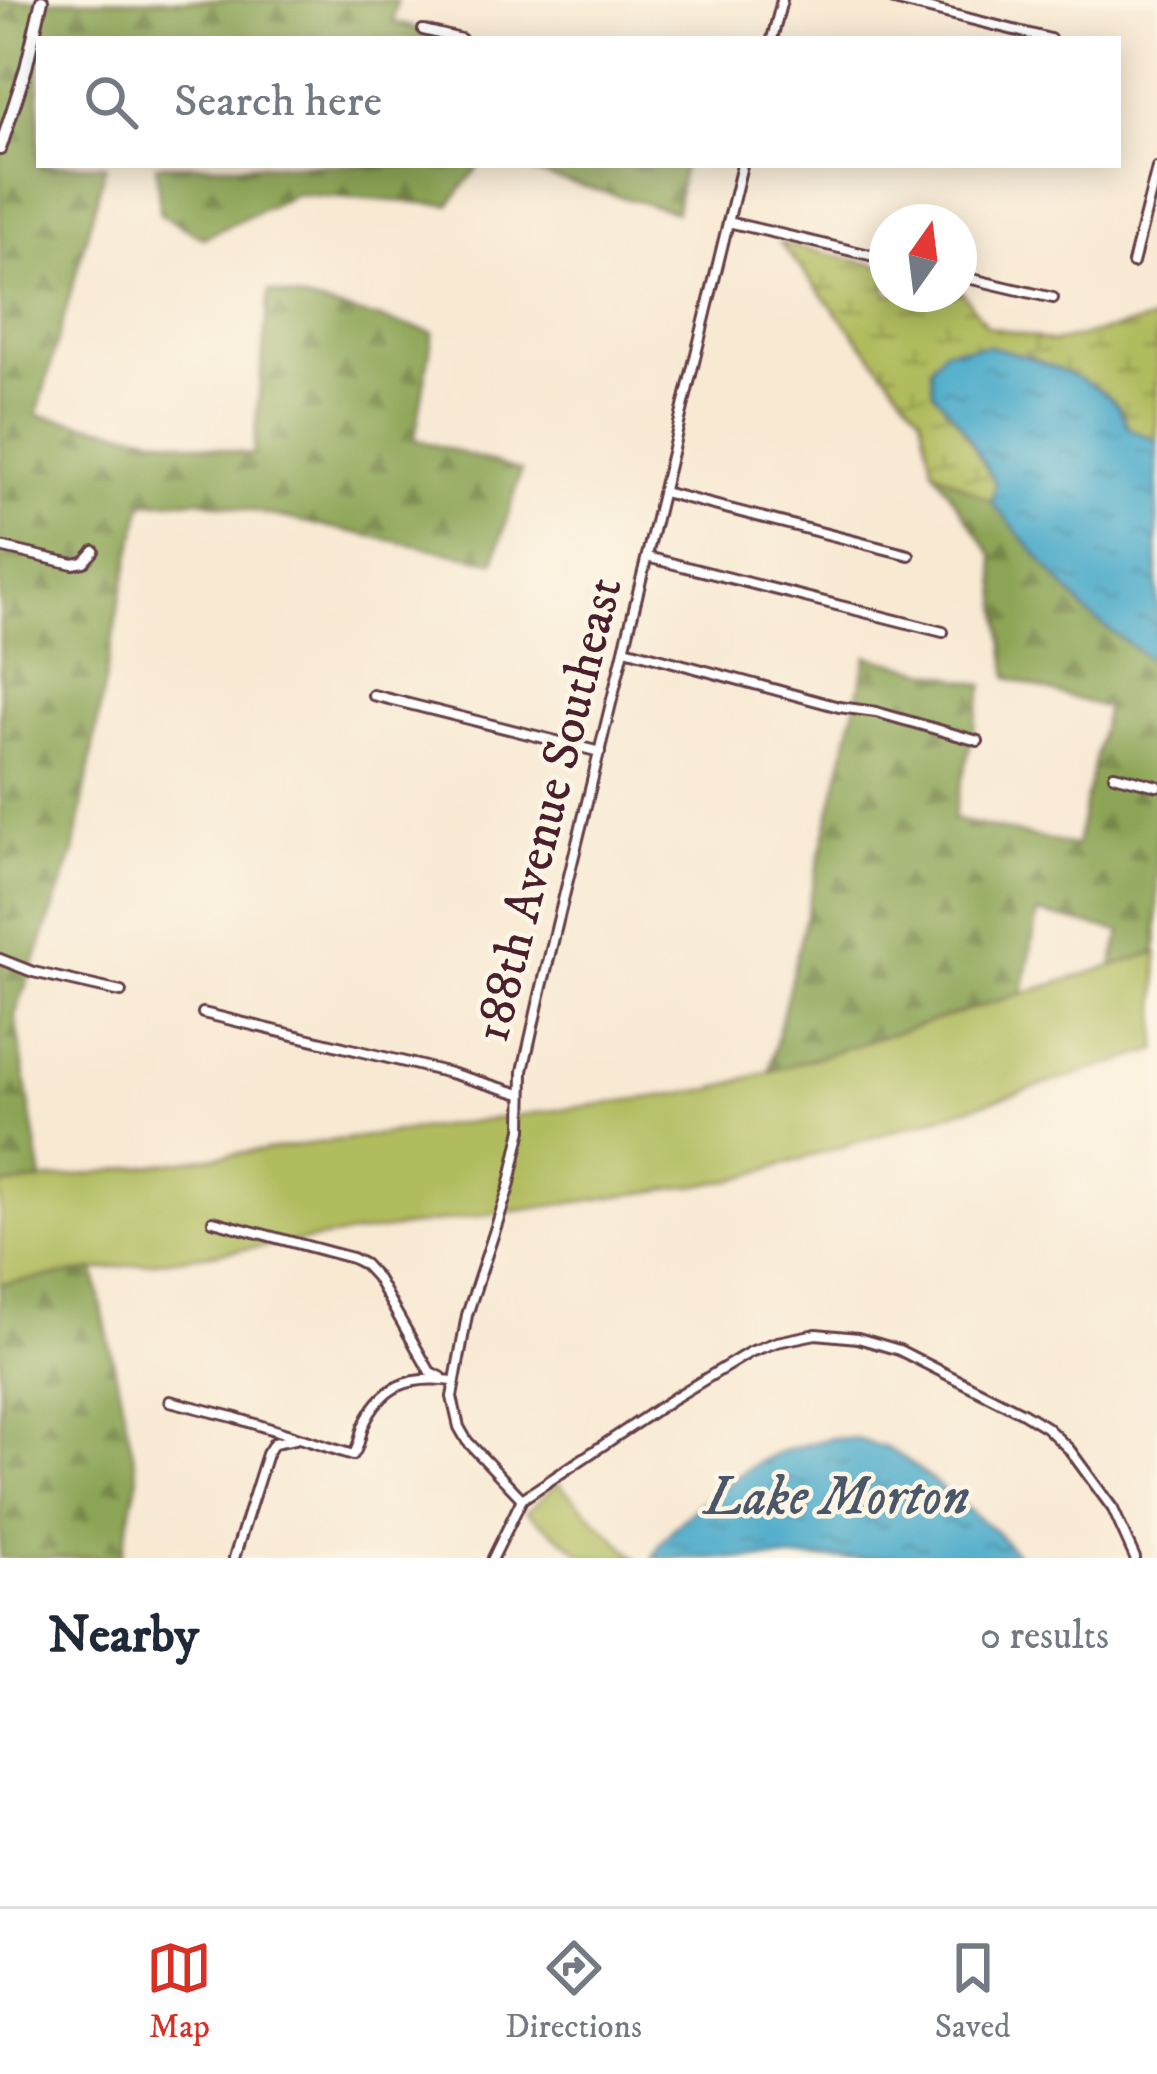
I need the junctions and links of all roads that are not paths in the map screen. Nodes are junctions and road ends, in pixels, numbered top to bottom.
1 (42, 0) edge
2 (782, 0) edge
3 (894, 0) edge
4 (423, 30) dead end
5 (448, 36) edge
6 (773, 36) edge
7 (1038, 36) edge
8 (0, 149) edge
9 (741, 168) edge
10 (1157, 168) edge
11 (728, 222) junction
12 (869, 255) edge
13 (1133, 263) dead end
14 (977, 280) edge
15 (1053, 298) dead end
16 (663, 492) junction
17 (0, 548) edge
18 (94, 551) dead end
19 (909, 555) dead end
20 (647, 557) junction
21 (943, 632) dead end
22 (625, 649) junction
23 (373, 695) dead end
24 (978, 741) dead end
25 (600, 752) junction
26 (1114, 775) dead end
27 (1157, 786) edge
28 (0, 958) edge
29 (122, 992) dead end
30 (203, 1013) dead end
31 (521, 1094) junction
32 (213, 1221) dead end
33 (450, 1381) junction
34 (170, 1401) dead end
35 (297, 1438) junction
36 (522, 1499) junction
37 (235, 1558) edge
38 (493, 1558) edge
39 (1135, 1558) edge

1 - 8 street
2 - 6 street
3 - 7 street
4 - 5 street
9 - 11 street, 188th Avenue Southeast
10 - 13 street
11 - 12 street
11 - 16 street, 188th Avenue Southeast
14 - 15 street
16 - 19 street
16 - 20 street, 188th Avenue Southeast
17 - 18 street
20 - 21 street
20 - 22 street, 188th Avenue Southeast
22 - 24 street
22 - 25 street, 188th Avenue Southeast
23 - 25 street
25 - 31 street, 188th Avenue Southeast
26 - 27 street
28 - 29 street
30 - 31 street
31 - 33 street, 188th Avenue Southeast
32 - 33 street
33 - 35 street
33 - 36 street, 188th Avenue Southeast
34 - 35 street
35 - 37 street
36 - 38 street
36 - 39 street

